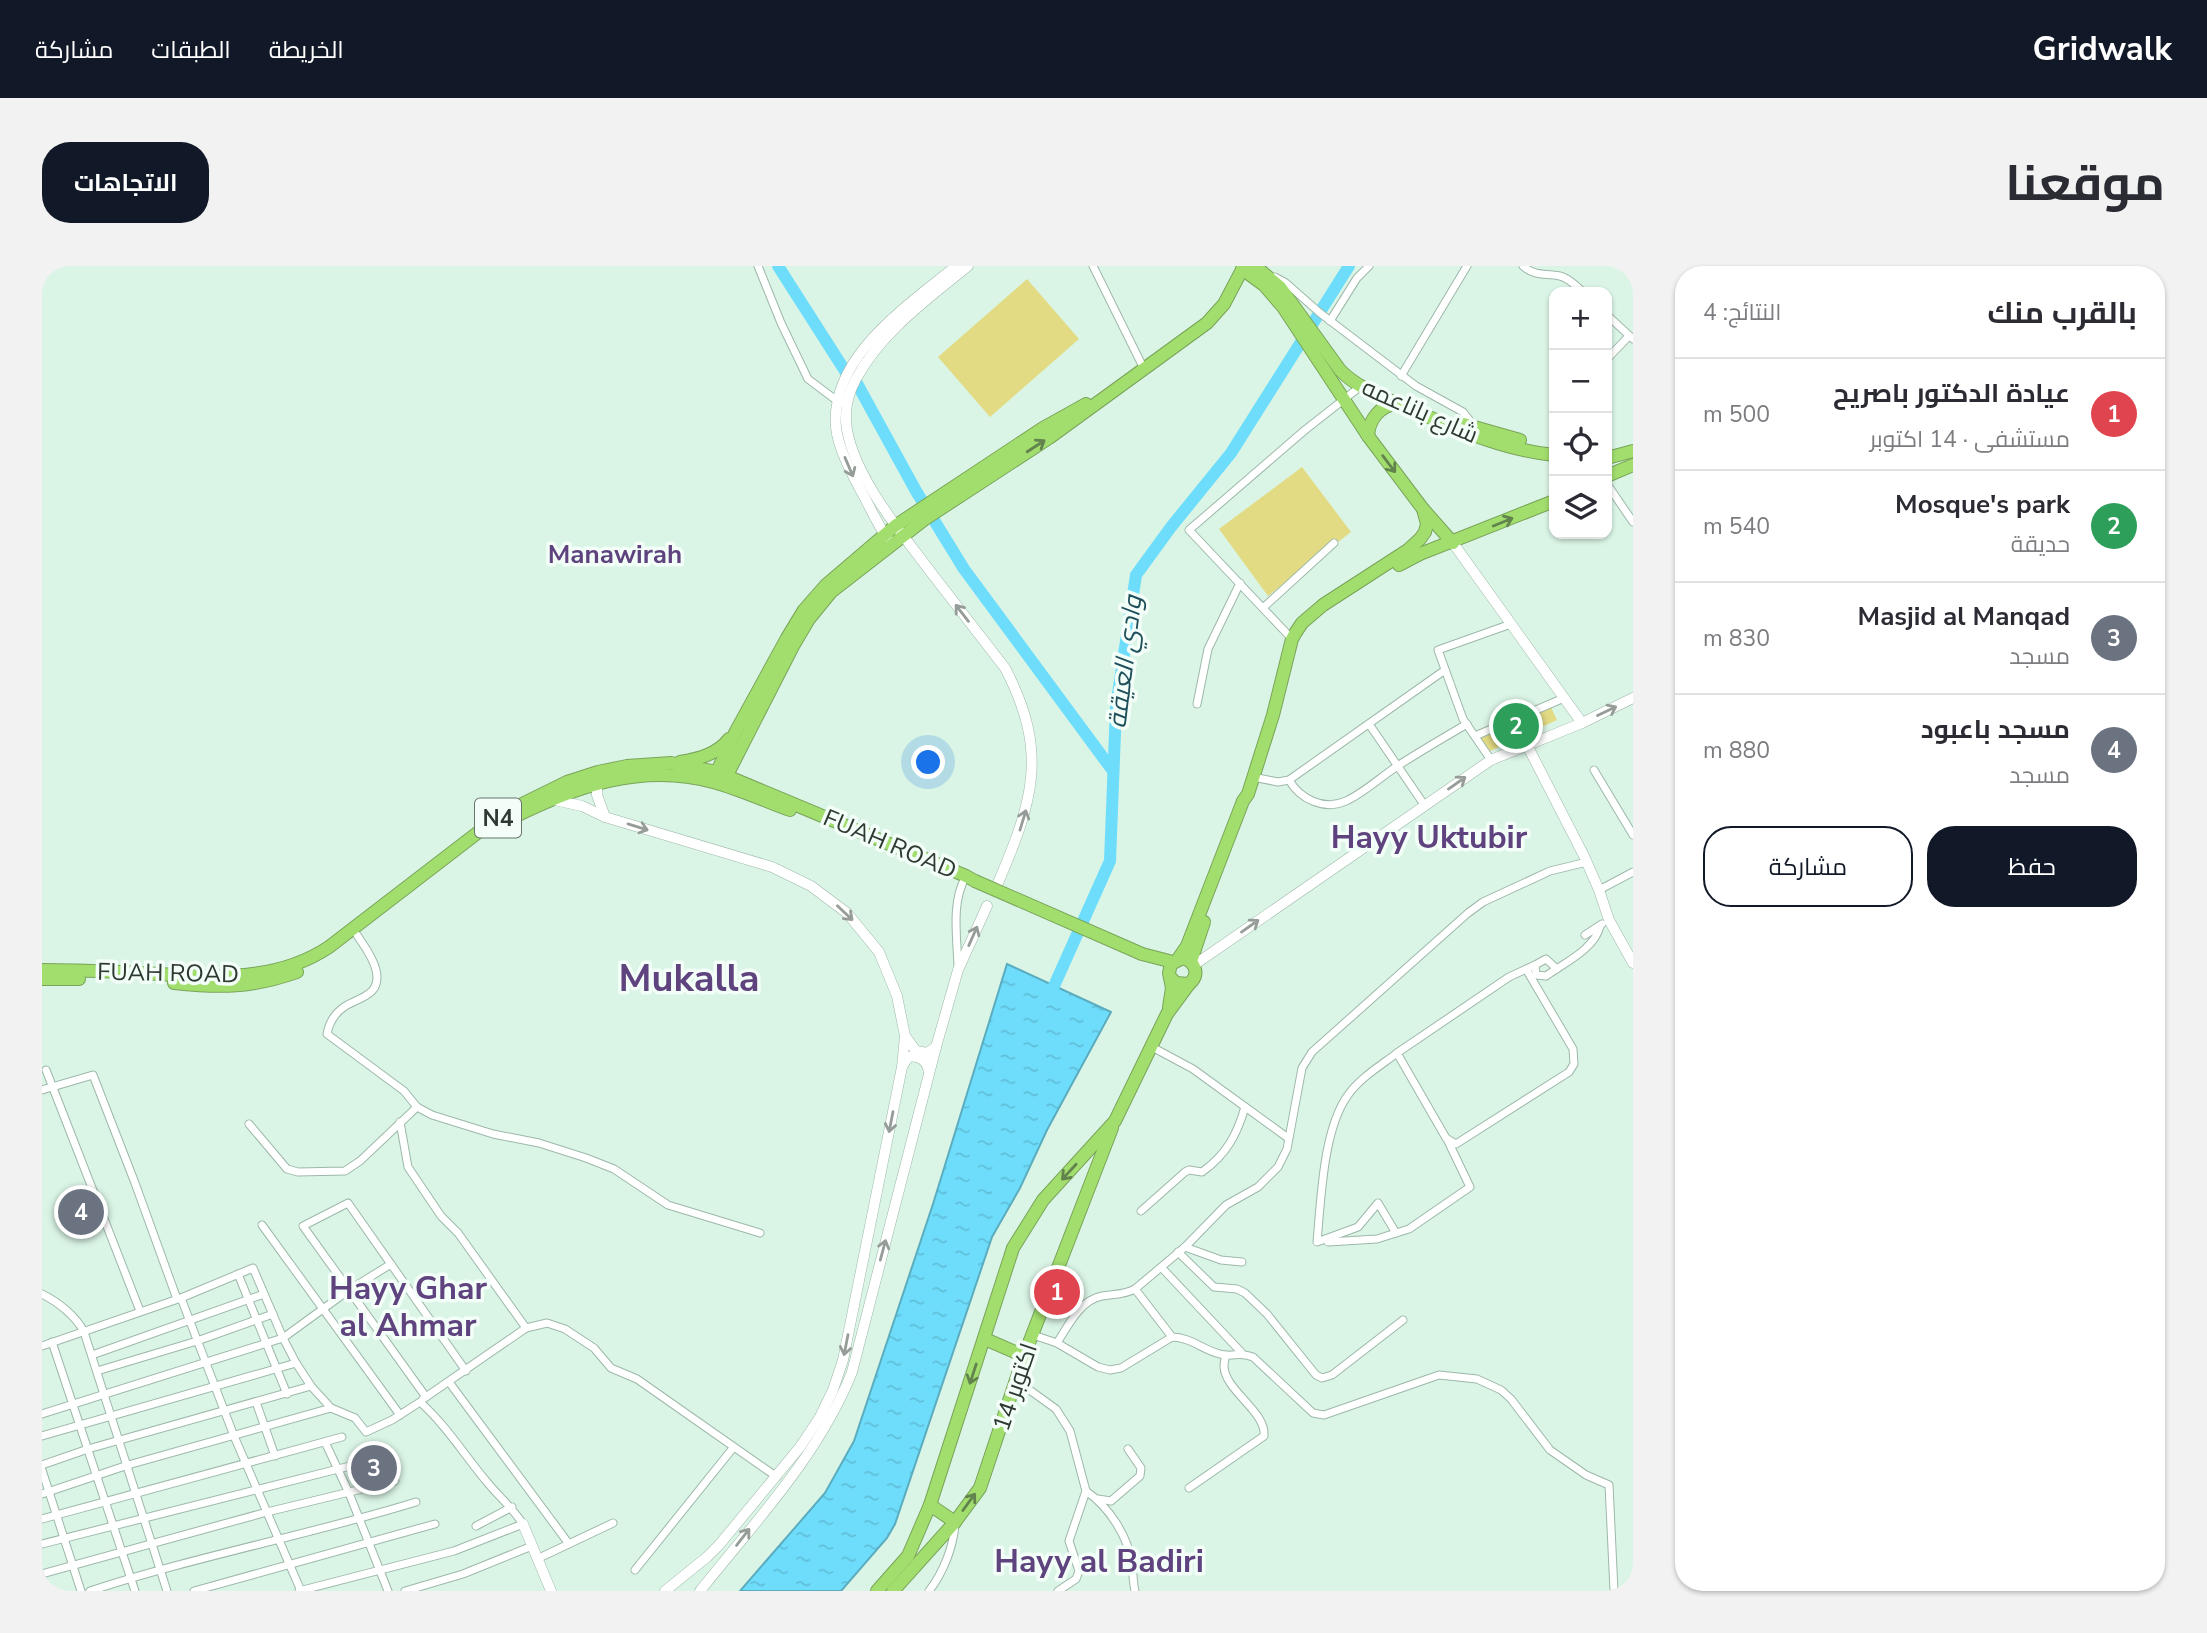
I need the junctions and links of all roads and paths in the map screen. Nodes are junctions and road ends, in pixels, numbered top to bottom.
1 (758, 266) edge
2 (956, 266) edge
3 (968, 266) edge
4 (1093, 266) edge
5 (1255, 266) edge
6 (1369, 266) edge
7 (1467, 266) edge
8 (1522, 266) edge
9 (1541, 266) edge
10 (1241, 267) edge
11 (1535, 273) junction
12 (1267, 275) junction
13 (942, 283) junction
14 (1578, 287) edge
15 (1286, 303) junction
16 (1612, 320) edge
17 (1330, 321) junction
18 (1631, 338) edge
19 (1612, 355) edge
20 (1328, 364) junction
21 (1144, 369) junction
22 (1401, 376) junction
23 (1361, 386) junction
24 (1343, 400) junction
25 (1397, 403) junction
26 (841, 404) junction
27 (1439, 421) junction
28 (1474, 427) junction
29 (1368, 436) junction
30 (1549, 448) edge
31 (1633, 451) edge
32 (1549, 454) edge
33 (1612, 457) edge
34 (1633, 466) edge
35 (1612, 474) edge
36 (1612, 491) edge
37 (1549, 503) edge
38 (1423, 509) junction
39 (1633, 522) edge
40 (899, 531) junction
41 (888, 539) junction
42 (1334, 543) dead end
43 (1453, 543) junction
44 (1240, 583) junction
45 (1264, 607) junction
46 (1511, 624) junction
47 (1292, 644) junction
48 (1445, 670) junction
49 (1564, 698) junction
50 (1633, 698) edge
51 (1197, 705) dead end
52 (1515, 719) junction
53 (1582, 723) junction
54 (1369, 724) junction
55 (1467, 724) junction
56 (740, 736) junction
57 (1475, 736) junction
58 (1527, 745) junction
59 (1491, 760) junction
60 (671, 763) junction
61 (1398, 766) junction
62 (1594, 770) dead end
63 (1253, 777) junction
64 (597, 778) junction
65 (719, 778) junction
66 (1289, 780) junction
67 (760, 789) junction
68 (550, 799) junction
69 (1425, 806) junction
70 (605, 817) junction
71 (1633, 835) edge
72 (1587, 862) junction
73 (1633, 872) edge
74 (969, 879) junction
75 (998, 883) dead end
76 (1600, 890) junction
77 (987, 906) dead end
78 (1604, 923) junction
79 (1585, 935) dead end
80 (357, 936) junction
81 (1633, 963) edge
82 (1535, 965) junction
83 (1179, 966) junction
84 (1527, 969) junction
85 (1557, 969) junction
86 (42, 970) edge
87 (958, 970) junction
88 (42, 979) edge
89 (222, 982) junction
90 (1189, 984) junction
91 (1167, 1014) junction
92 (905, 1037) junction
93 (936, 1047) junction
94 (1152, 1047) junction
95 (1397, 1053) junction
96 (902, 1067) junction
97 (46, 1070) dead end
98 (929, 1074) junction
99 (53, 1086) junction
100 (42, 1090) edge
101 (417, 1107) junction
102 (1245, 1107) junction
103 (1115, 1121) junction
104 (400, 1122) junction
105 (250, 1124) dead end
106 (1288, 1138) junction
107 (1446, 1138) junction
108 (1141, 1211) dead end
109 (262, 1225) dead end
110 (760, 1233) dead end
111 (1396, 1233) junction
112 (1317, 1242) junction
113 (1182, 1250) junction
114 (1242, 1262) dead end
115 (391, 1264) junction
116 (1162, 1268) junction
117 (238, 1274) junction
118 (1135, 1289) junction
119 (349, 1290) junction
120 (42, 1294) edge
121 (264, 1294) junction
122 (179, 1299) junction
123 (248, 1300) junction
124 (323, 1310) junction
125 (140, 1311) junction
126 (273, 1314) junction
127 (189, 1320) junction
128 (1403, 1320) dead end
129 (257, 1321) junction
130 (526, 1328) junction
131 (84, 1332) junction
132 (1033, 1335) junction
133 (1172, 1336) junction
134 (283, 1338) junction
135 (985, 1339) junction
136 (197, 1341) junction
137 (52, 1342) junction
138 (1056, 1343) junction
139 (265, 1344) junction
140 (42, 1346) edge
141 (1241, 1352) junction
142 (92, 1355) junction
143 (1226, 1355) junction
144 (1024, 1356) junction
145 (205, 1363) junction
146 (296, 1363) junction
147 (276, 1368) junction
148 (97, 1371) junction
149 (466, 1371) junction
150 (1017, 1381) junction
151 (449, 1382) junction
152 (215, 1386) junction
153 (311, 1386) junction
154 (287, 1394) junction
155 (105, 1395) junction
156 (423, 1399) junction
157 (256, 1402) junction
158 (73, 1405) junction
159 (331, 1408) junction
160 (224, 1411) junction
161 (42, 1414) edge
162 (400, 1415) junction
163 (112, 1416) junction
164 (80, 1425) junction
165 (265, 1428) junction
166 (42, 1436) edge
167 (234, 1436) junction
168 (342, 1437) dead end
169 (120, 1441) junction
170 (325, 1442) junction
171 (733, 1448) junction
172 (88, 1449) junction
173 (1128, 1449) dead end
174 (275, 1456) junction
175 (246, 1464) junction
176 (42, 1465) edge
177 (128, 1465) junction
178 (350, 1466) dead end
179 (337, 1469) junction
180 (42, 1470) edge
181 (96, 1476) junction
182 (777, 1477) junction
183 (396, 1481) dead end
184 (1189, 1488) dead end
185 (258, 1491) junction
186 (1086, 1491) junction
187 (45, 1493) edge
188 (137, 1493) junction
189 (349, 1493) junction
190 (1097, 1498) junction
191 (105, 1501) junction
192 (416, 1502) dead end
193 (930, 1505) junction
194 (512, 1507) junction
195 (267, 1512) junction
196 (56, 1515) junction
197 (145, 1517) junction
198 (42, 1519) edge
199 (360, 1520) junction
200 (955, 1522) junction
201 (612, 1523) dead end
202 (435, 1524) dead end
203 (523, 1524) junction
204 (113, 1525) junction
205 (476, 1526) dead end
206 (64, 1538) junction
207 (279, 1538) junction
208 (153, 1543) junction
209 (42, 1544) edge
210 (369, 1544) junction
211 (569, 1544) junction
212 (532, 1546) junction
213 (122, 1552) junction
214 (537, 1559) junction
215 (290, 1564) junction
216 (72, 1565) junction
217 (161, 1569) junction
218 (379, 1570) junction
219 (635, 1570) dead end
220 (42, 1574) edge
221 (130, 1578) junction
222 (81, 1591) edge
223 (90, 1591) edge
224 (135, 1591) edge
225 (167, 1591) edge
226 (194, 1591) edge
227 (300, 1591) edge
228 (388, 1591) edge
229 (405, 1591) edge
230 (551, 1591) edge
231 (665, 1591) edge
232 (701, 1591) edge
233 (877, 1591) edge
234 (893, 1591) edge
235 (929, 1591) edge
236 (1058, 1591) edge
237 (1135, 1591) edge
238 (1614, 1591) edge

1 - 26 street
2 - 13 main road
3 - 13 main road
4 - 21 street
5 - 12 highway, شارع باناعمه
6 - 17 street
7 - 22 street
8 - 11 street
9 - 11 street
10 - 15 highway, شارع باناعمه
10 - 21 highway
11 - 14 street
12 - 15 highway, شارع باناعمه
12 - 17 street
13 - 26 main road
15 - 20 highway, شارع باناعمه
16 - 18 street
17 - 22 street
18 - 19 street
20 - 23 highway, شارع باناعمه
20 - 24 highway, شارع باناعمه
21 - 40 highway
22 - 28 street
23 - 24 street
23 - 25 highway, شارع باناعمه
24 - 29 highway, شارع باناعمه
24 - 44 street
25 - 27 highway, شارع باناعمه
25 - 29 highway
26 - 40 main road
26 -> 41 main road
27 - 28 highway
27 - 32 highway, شارع باناعمه
28 - 30 highway
29 -> 38 highway, شارع باناعمه
31 - 33 highway
34 - 35 highway
36 - 39 street
43 -> 37 highway
38 - 43 highway, شارع باناعمه
38 - 47 highway
40 - 41 highway
75 -> 40 main road
41 - 56 highway
42 - 45 street
43 - 46 main road
43 - 47 highway
44 - 45 street
44 - 51 street
45 - 47 street
46 - 48 street
46 - 49 main road
47 - 63 highway
48 - 54 street
48 - 55 street
49 - 52 street
49 - 53 main road
53 -> 50 main road
52 - 57 street
52 - 58 street
53 - 58 main road
54 - 61 street
54 - 66 street
55 - 57 street
55 - 61 street
56 - 60 highway
56 - 65 highway
56 - 67 highway
57 - 59 street
58 - 59 main road
58 - 72 main road
69 -> 59 main road
60 - 64 highway, FUAH ROAD / N4
60 - 65 highway, FUAH ROAD / N4
61 - 66 street
61 - 69 street
62 - 71 street
63 - 66 street
63 - 83 highway
64 - 65 highway, FUAH ROAD / N4
64 - 68 highway, FUAH ROAD / N4
64 - 70 main road
64 - 89 highway, FUAH ROAD / N4
65 - 67 highway, FUAH ROAD / N4
65 - 74 highway, FUAH ROAD / N4
67 - 74 highway, FUAH ROAD / N4
68 - 70 main road
68 - 80 highway, FUAH ROAD / N4
83 -> 69 main road
70 -> 92 main road
72 - 76 main road
72 - 106 street
73 - 76 street
74 - 83 highway, bridge
74 - 87 street
76 - 78 main road
87 -> 77 main road
78 - 79 street
78 - 81 main road
78 - 85 street
80 - 89 highway, FUAH ROAD / N4
80 - 101 street
82 - 84 street
82 - 85 street
82 - 85 street
83 - 90 highway
83 - 90 highway
83 - 91 highway
84 - 95 street
84 - 107 street
86 - 89 highway, FUAH ROAD / N4
87 - 93 main road
88 - 89 highway, FUAH ROAD / N4
90 - 91 highway
91 - 94 highway
92 - 93 main road
92 - 96 main road
93 - 98 main road
94 - 102 street
94 - 103 highway
95 - 107 street
95 - 112 street
96 - 98 main road
96 -> 182 main road
97 - 99 street
232 -> 98 main road
99 - 100 street
99 - 122 street
99 - 125 street
101 - 104 street
101 - 110 street
102 - 106 street
102 - 108 street
103 - 132 highway, 14 اكتوبر
103 -> 135 highway
104 - 105 street
104 - 130 street
106 - 113 street
107 - 111 street
109 - 124 street
111 - 112 street
111 - 112 street
113 - 114 street
113 - 116 street
113 - 128 street
115 - 119 street
115 - 119 street
115 - 149 street
116 - 118 street
116 - 141 street
117 - 121 street
117 - 122 street
117 - 123 street
118 - 133 street
118 - 138 street
119 - 124 street
119 - 156 street
120 - 131 street
121 - 123 street
121 - 126 street
122 - 125 street
122 - 127 street
123 - 127 street
123 - 129 street
124 - 134 street
124 - 162 street
125 - 131 street
126 - 129 street
126 - 134 street
127 - 136 street
127 - 142 street
129 - 136 street
129 - 139 street
130 - 149 street
130 - 171 street
131 - 137 street
131 - 142 street
132 - 138 street
132 - 144 highway, 14 اكتوبر
133 - 138 street
133 - 143 street
134 - 139 street
134 - 146 street
135 - 144 highway
135 -> 193 highway
136 - 145 street
136 - 148 street
137 - 140 street
137 - 158 street
139 - 145 street
139 - 147 street
141 - 143 street
141 - 238 street
142 - 148 street
143 - 184 street
144 - 150 highway, 14 اكتوبر
145 - 152 street
145 - 155 street
146 - 147 street
146 - 153 street
147 - 152 street
147 - 154 street
148 - 155 street
149 - 151 street
150 - 186 street
200 -> 150 highway, 14 اكتوبر
151 - 156 street
151 - 211 street
152 - 160 street
152 - 163 street
153 - 154 street
153 - 159 street
154 - 157 street
155 - 158 street
155 - 163 street
156 - 162 street
156 - 194 street
157 - 160 street
157 - 165 street
158 - 161 street
158 - 164 street
159 - 162 street
159 - 165 street
160 - 167 street
160 - 169 street
163 - 164 street
163 - 169 street
164 - 166 street
164 - 172 street
165 - 167 street
165 - 174 street
167 - 175 street
167 - 177 street
168 - 170 street
169 - 172 street
169 - 177 street
170 - 174 street
170 - 179 street
171 - 182 street
171 - 219 street
172 - 176 street
172 - 181 street
173 - 190 street
174 - 175 street
175 - 185 street
175 - 188 street
177 - 181 street
177 - 188 street
178 - 179 street
179 - 185 street
179 - 189 street
180 - 187 street
181 - 187 street
181 - 191 street
182 - 231 main road
183 - 189 street
185 - 195 street
185 - 197 street
186 - 190 street
186 - 236 street
187 - 196 street
188 - 191 street
188 - 197 street
189 - 195 street
189 - 199 street
190 - 237 street
191 - 196 street
191 - 204 street
192 - 199 street
193 - 200 highway
193 - 233 highway
194 - 203 street
194 - 205 street
195 - 207 street
195 - 208 street
196 - 198 street
196 - 206 street
197 - 204 street
197 - 208 street
199 - 207 street
199 - 210 street
200 - 234 highway, 14 اكتوبر
200 - 235 street
201 - 211 street
202 - 210 street
203 - 212 main road
203 - 218 street
204 - 206 street
204 - 213 street
206 - 209 street
206 - 216 street
207 - 215 street
207 - 217 street
208 - 213 street
208 - 217 street
210 - 215 street
210 - 218 street
211 - 214 street
212 - 214 main road
212 - 229 street
213 - 216 street
213 - 221 street
214 - 230 main road
215 - 226 street
215 - 227 street
216 - 220 street
216 - 222 street
217 - 221 street
217 - 225 street
218 - 227 street
218 - 228 street
221 - 223 street
221 - 224 street

